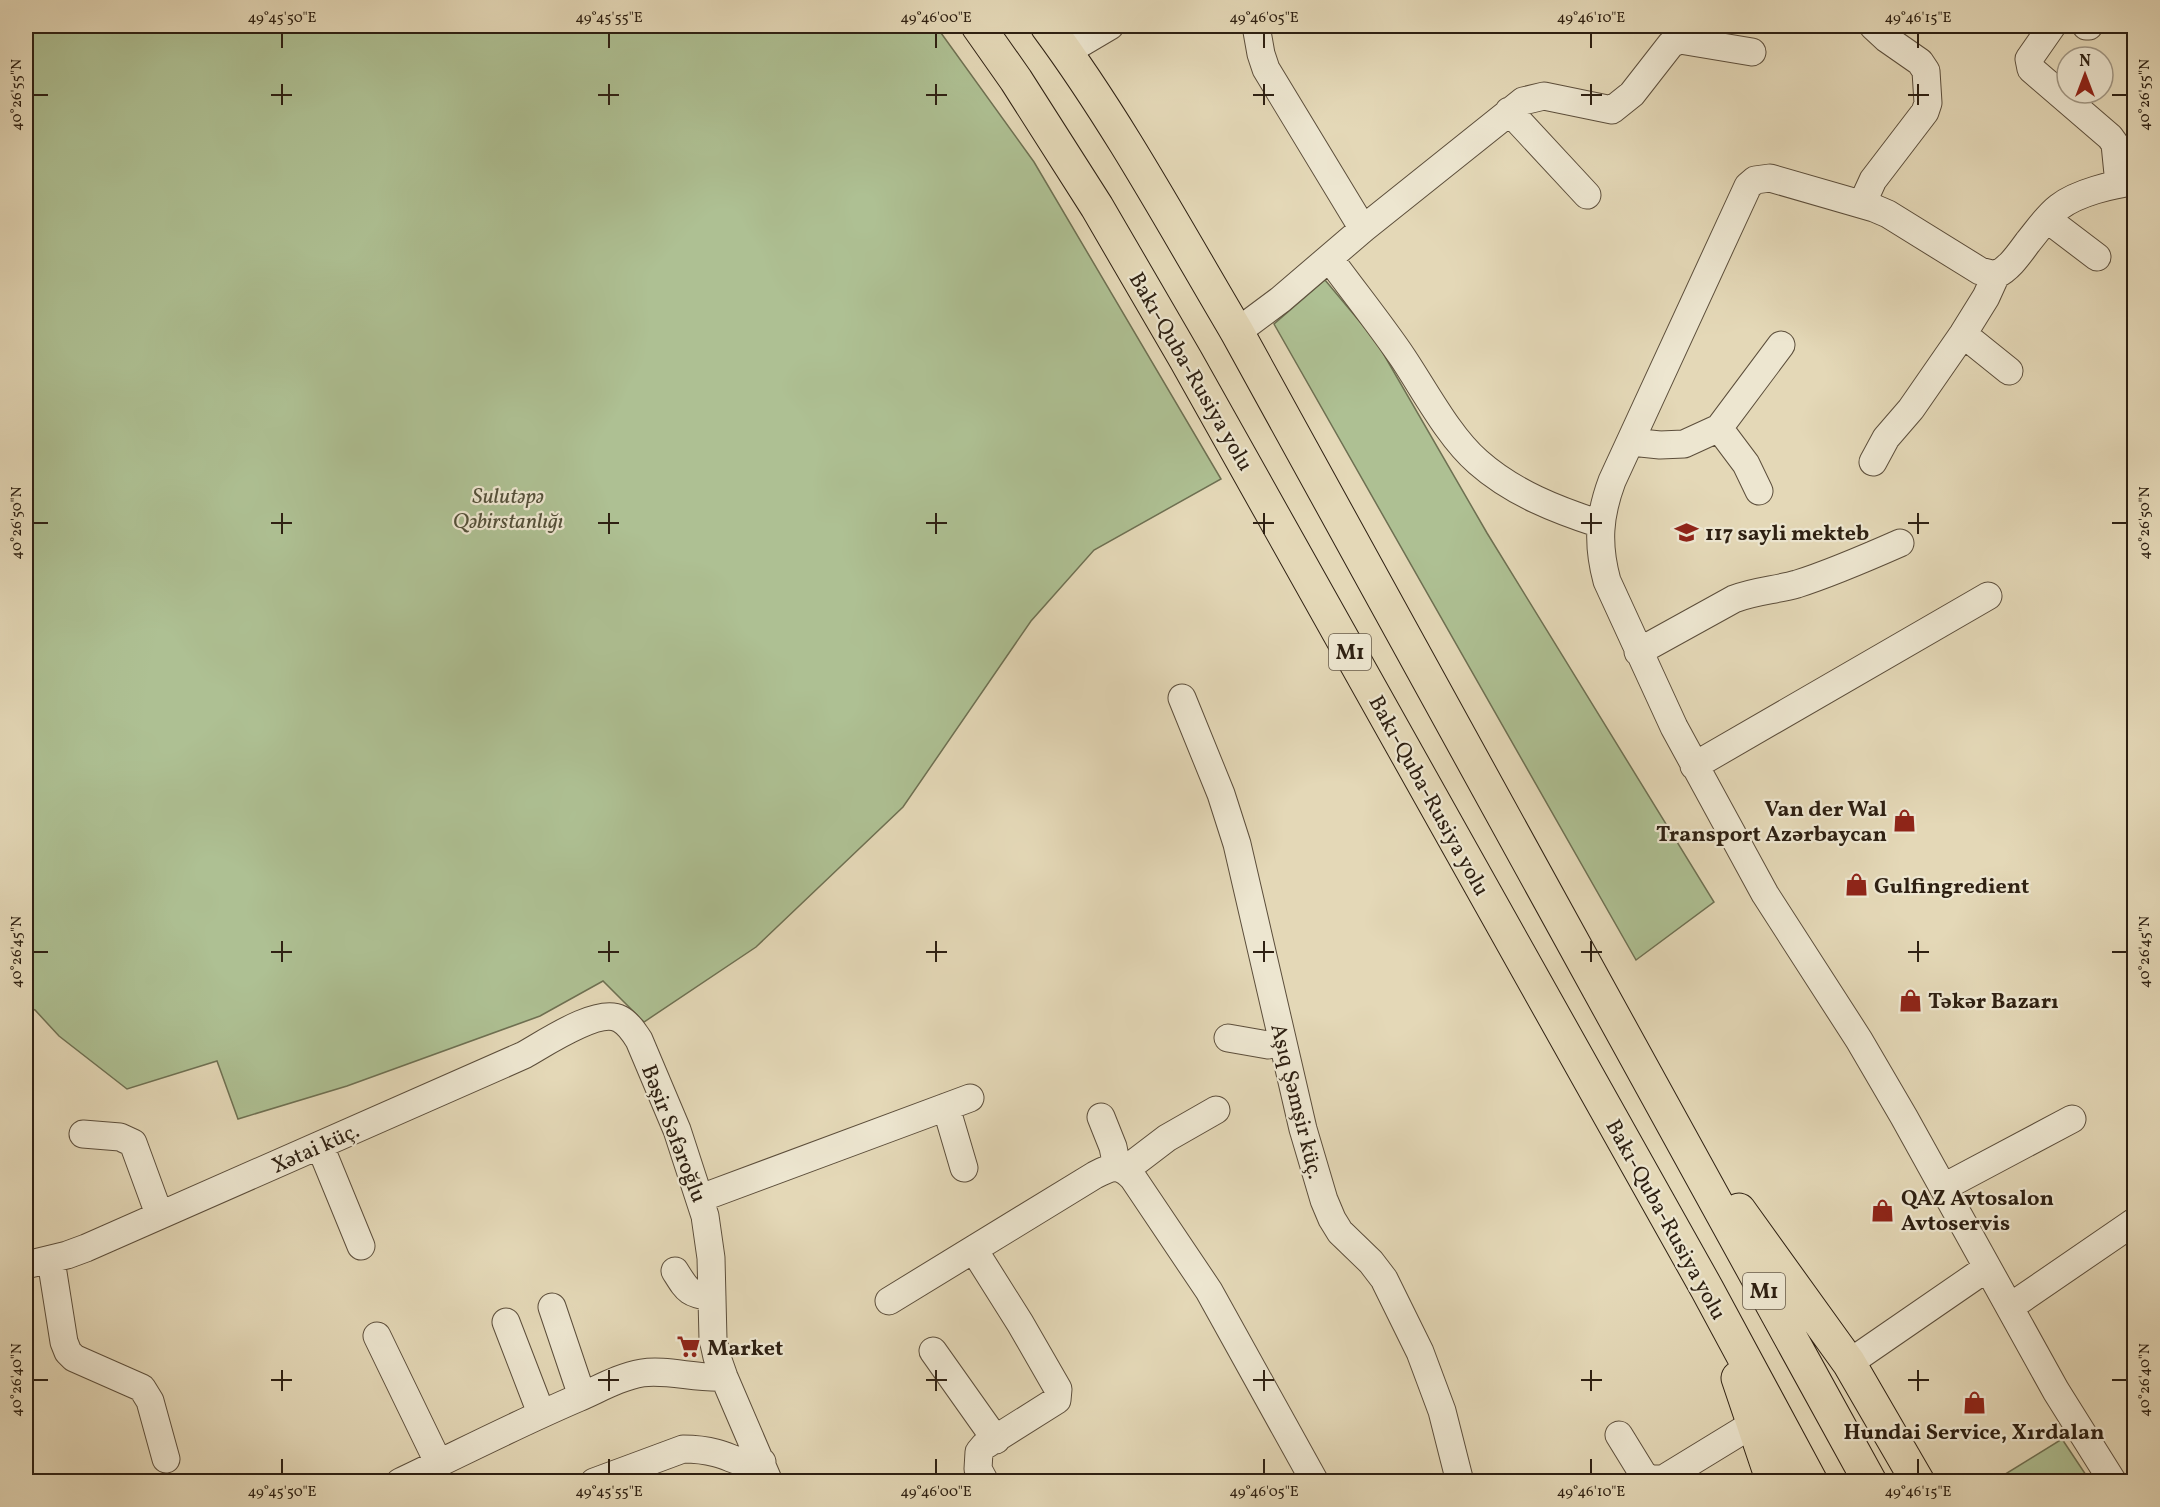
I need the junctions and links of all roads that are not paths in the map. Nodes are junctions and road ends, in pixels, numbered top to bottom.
1 (978, 26) edge
2 (1047, 26) edge
3 (1110, 26) edge
4 (1256, 26) edge
5 (1873, 26) edge
6 (2052, 26) edge
7 (1066, 52) junction
8 (1752, 52) dead end
9 (1509, 111) junction
10 (2127, 183) edge
11 (1587, 195) dead end
12 (1862, 204) junction
13 (2047, 219) junction
14 (1363, 229) junction
15 (2097, 257) dead end
16 (1330, 259) junction
17 (1996, 275) junction
18 (1237, 332) junction
19 (1963, 334) junction
20 (1781, 345) dead end
21 (2009, 371) dead end
22 (1719, 428) junction
23 (1631, 442) junction
24 (1873, 462) dead end
25 (1759, 491) dead end
26 (1600, 524) junction
27 (1900, 543) dead end
28 (1988, 596) dead end
29 (1638, 652) junction
30 (1182, 698) dead end
31 (1694, 766) junction
32 (600, 1017) joint
33 (1228, 1038) dead end
34 (1283, 1043) junction
35 (1659, 1101) junction
36 (1216, 1110) dead end
37 (1101, 1117) dead end
38 (2072, 1119) dead end
39 (83, 1134) dead end
40 (320, 1146) junction
41 (964, 1168) dead end
42 (1121, 1169) junction
43 (1944, 1187) junction
44 (701, 1198) junction
45 (159, 1214) junction
46 (2134, 1222) edge
47 (361, 1245) dead end
48 (974, 1250) junction
49 (38, 1262) edge
50 (1987, 1268) junction
51 (675, 1271) dead end
52 (1707, 1289) junction
53 (712, 1297) junction
54 (889, 1301) dead end
55 (552, 1307) dead end
56 (2010, 1307) junction
57 (506, 1322) dead end
58 (377, 1336) dead end
59 (933, 1351) dead end
60 (1849, 1363) junction
61 (724, 1377) junction
62 (582, 1396) junction
63 (541, 1413) junction
64 (1753, 1424) junction
65 (1619, 1435) dead end
66 (996, 1440) junction
67 (166, 1459) dead end
68 (439, 1464) junction
69 (765, 1472) edge
70 (400, 1482) edge
71 (594, 1482) edge
72 (985, 1482) edge
73 (1315, 1482) edge
74 (1460, 1482) edge
75 (1773, 1482) edge
76 (1811, 1482) edge
77 (1870, 1482) edge
78 (1918, 1482) edge
79 (2113, 1482) edge

1 - 52 highway, Bakı-Quba-Rusiya yolu / M1
2 - 7 highway, M1
3 - 7 street
4 - 14 street
5 - 12 street
6 - 10 street
7 - 18 highway, M1
8 - 9 street
9 - 11 street
9 - 14 street
10 - 13 street
12 - 17 street
12 - 23 street
13 - 15 street
13 - 17 street
14 - 16 street
16 - 18 street
16 - 26 street
17 - 19 street
18 - 35 highway, M1
19 - 21 street
19 - 24 street
20 - 22 street
22 - 23 street
22 - 25 street
23 - 26 street
26 - 29 street
27 - 29 street
28 - 31 street
29 - 31 street
30 - 34 street, Aşıq Şəmşir küç.
31 - 43 street
32 - 40 street, Xətai küç.
32 - 44 street, Bəşir Səfəroğlu
33 - 34 street
34 - 74 street, Aşıq Şəmşir küç.
35 - 60 highway
35 - 77 highway, M1
36 - 42 street
37 - 42 street
38 - 43 street
39 - 45 street
40 - 45 street, Xətai küç.
40 - 47 street
41 - 44 street
42 - 48 street
42 - 73 street
43 - 50 street
44 - 53 street, Bəşir Səfəroğlu
45 - 49 street, Xətai küç.
46 - 56 street
48 - 54 street
48 - 66 street
49 - 67 street
50 - 56 street
50 - 60 street
51 - 53 street
52 - 64 highway
52 - 76 highway, Bakı-Quba-Rusiya yolu / M1
53 - 61 street, Bəşir Səfəroğlu
55 - 62 street
56 - 79 street
57 - 63 street
58 - 68 street
59 - 66 street
60 - 78 highway
61 - 62 street
61 - 69 street, Bəşir Səfəroğlu
62 - 63 street
63 - 68 street
64 - 65 street
64 - 75 highway
66 - 72 street
68 - 70 street
69 - 71 street

